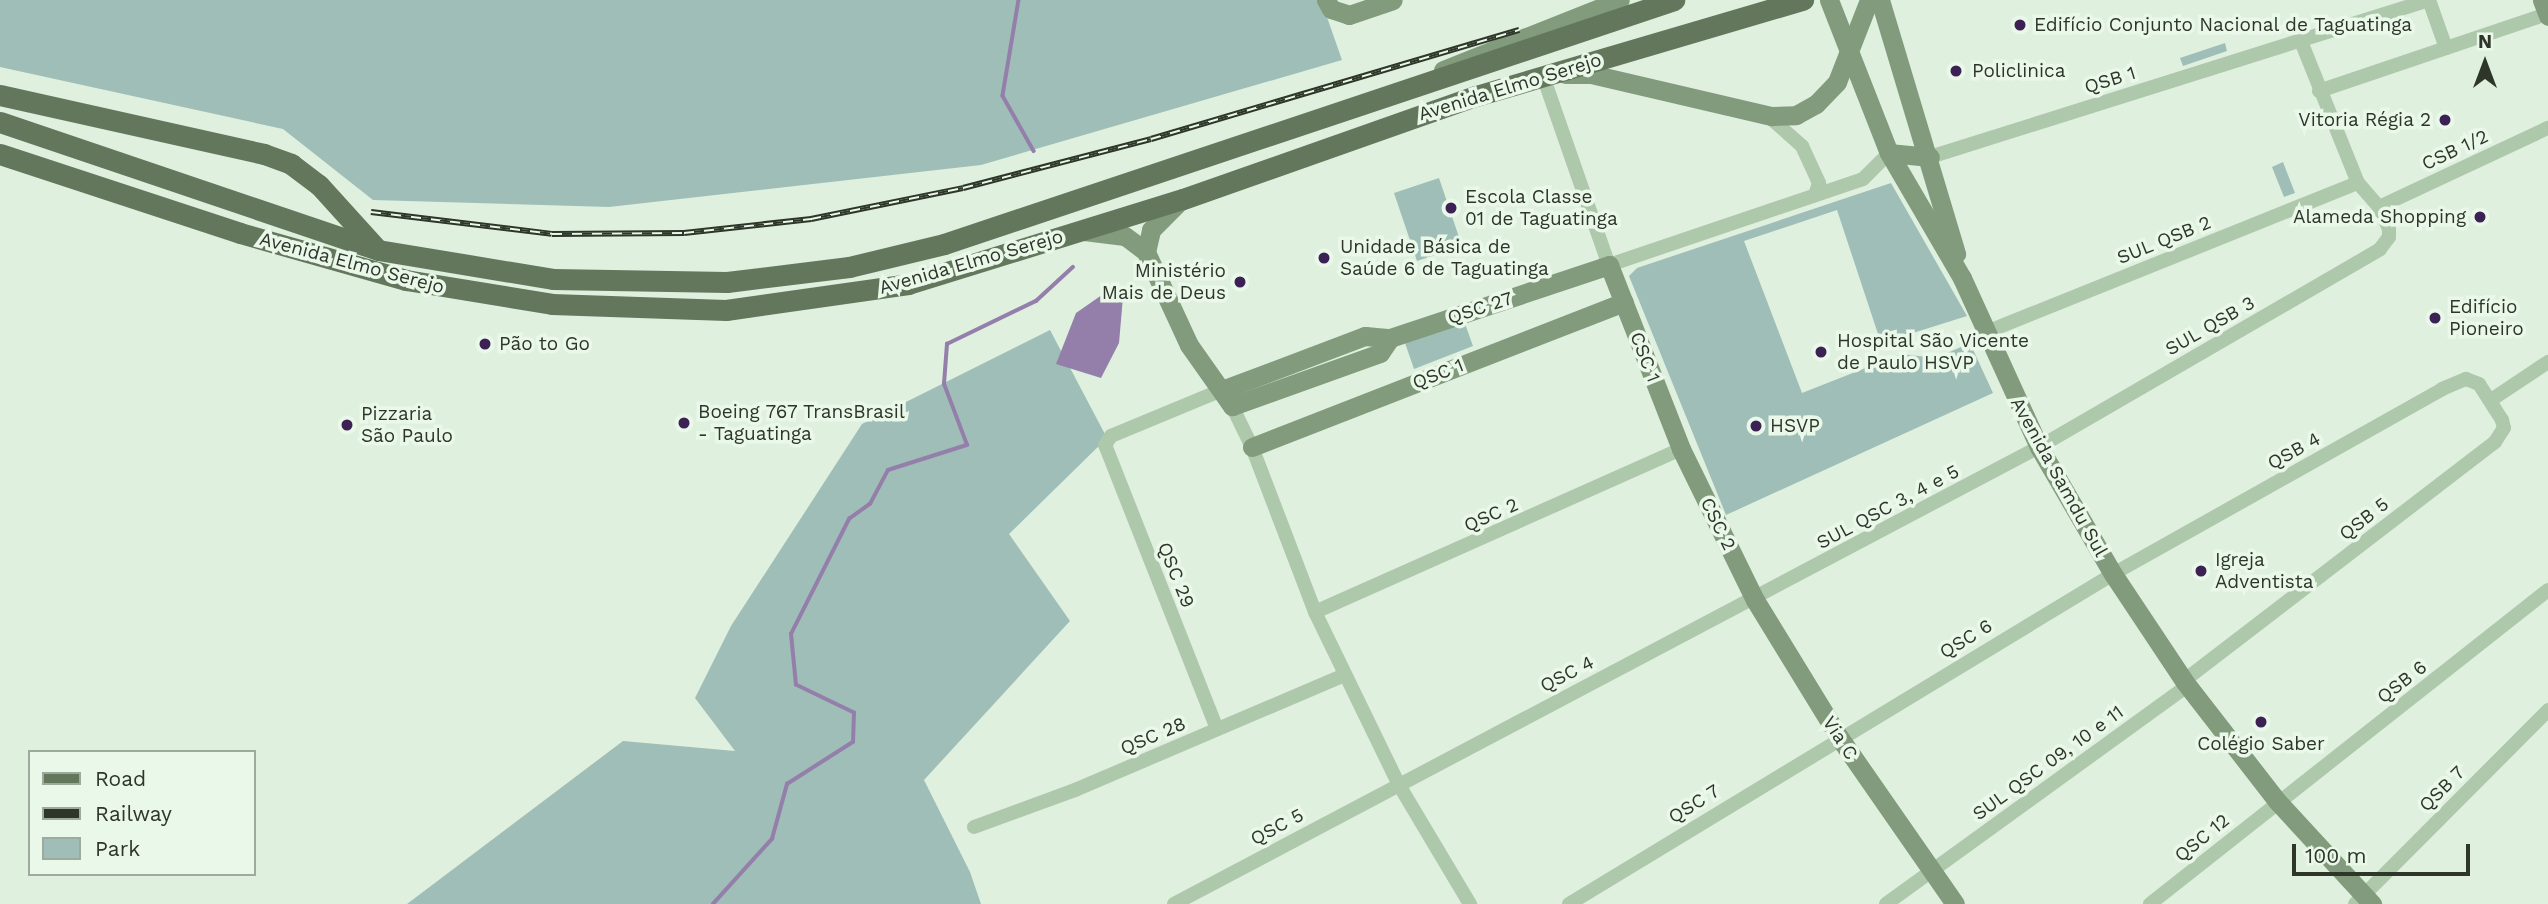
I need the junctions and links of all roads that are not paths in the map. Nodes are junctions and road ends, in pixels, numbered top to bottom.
1 (1326, 0) edge
2 (1393, 0) edge
3 (1620, 0) edge
4 (1674, 0) edge
5 (1803, 0) edge
6 (1829, 0) edge
7 (1870, 0) edge
8 (1880, 0) edge
9 (2542, 0) edge
10 (2548, 15) edge
11 (2301, 41) junction
12 (2446, 48) junction
13 (1847, 53) junction
14 (1543, 76) junction
15 (1428, 81) junction
16 (2319, 91) junction
17 (0, 95) edge
18 (1767, 115) junction
19 (0, 122) edge
20 (2548, 128) edge
21 (1889, 153) junction
22 (0, 154) edge
23 (1930, 158) junction
24 (2358, 183) junction
25 (1815, 195) junction
26 (1182, 198) junction
27 (2379, 207) junction
28 (1083, 231) junction
29 (378, 250) junction
30 (1146, 252) junction
31 (1609, 265) junction
32 (1962, 278) junction
33 (1624, 302) junction
34 (1984, 333) junction
35 (2548, 362) edge
36 (1227, 398) junction
37 (2491, 400) junction
38 (1252, 447) junction
39 (2039, 447) junction
40 (1681, 449) junction
41 (2113, 574) junction
42 (2548, 590) edge
43 (1755, 600) junction
44 (1315, 612) junction
45 (1345, 675) junction
46 (2186, 683) junction
47 (2548, 710) edge
48 (1217, 729) junction
49 (1839, 737) junction
50 (1399, 785) junction
51 (2278, 802) junction
52 (974, 827) dead end
53 (1930, 872) junction
54 (2363, 901) edge
55 (1174, 904) edge
56 (1470, 904) edge
57 (1569, 904) edge
58 (1886, 904) edge
59 (1955, 904) edge
60 (2150, 904) edge

1 - 2 main road
3 - 15 main road
4 - 15 main road, Avenida Elmo Serejo
5 - 14 main road, Avenida Elmo Serejo
6 - 13 main road, Avenida Samdu Sul
7 - 13 main road
8 - 23 main road
9 - 10 main road
10 - 12 street
11 - 12 street, QSB 1
11 - 16 street
11 - 23 street, QSB 1
12 - 16 street
13 - 18 main road
13 - 21 main road, Avenida Samdu Sul
14 - 18 main road
14 - 26 main road, Avenida Elmo Serejo
14 - 31 street
15 - 29 main road, Avenida Elmo Serejo
16 - 24 street
17 - 29 main road
18 - 25 street
19 - 29 main road, Avenida Elmo Serejo
20 - 27 street, CSB 1/2
21 - 23 main road
21 - 25 street
21 - 32 main road, Avenida Samdu Sul
22 - 28 main road, Avenida Elmo Serejo
23 - 32 main road
24 - 27 street
24 - 34 street, SUL QSB 2
25 - 31 street
26 - 28 main road, Avenida Elmo Serejo
26 - 30 main road
27 - 39 street, SUL QSB 3
28 - 30 main road
30 - 36 main road
31 - 33 main road, CSC 1
31 - 36 main road, QSC 27
32 - 34 main road, Avenida Samdu Sul
33 - 38 main road, QSC 1
33 - 40 main road, CSC 1
34 - 39 main road, Avenida Samdu Sul
35 - 37 street
36 - 38 street
36 - 48 street, QSC 29
37 - 41 street, QSB 4
37 - 46 street, QSB 5
38 - 44 street
39 - 41 main road, Avenida Samdu Sul
39 - 43 street, SUL QSC 3, 4 e 5
40 - 43 main road, CSC 2
40 - 44 street, QSC 2
41 - 46 main road, Avenida Samdu Sul
41 - 49 street, QSC 6
42 - 51 street, QSB 6
43 - 49 main road, Via C
43 - 50 street, QSC 4
44 - 45 street
45 - 48 street, QSC 28
45 - 50 street
46 - 51 main road, Avenida Samdu Sul
46 - 53 street, SUL QSC 09, 10 e 11
47 - 54 street, QSB 7
48 - 52 street, QSC 28
49 - 53 main road, Via C
49 - 57 street, QSC 7
50 - 55 street, QSC 5
50 - 56 street
51 - 54 main road, Avenida Samdu Sul
51 - 60 street, QSC 12
53 - 58 street, SUL QSC 09, 10 e 11
53 - 59 main road, Via C

